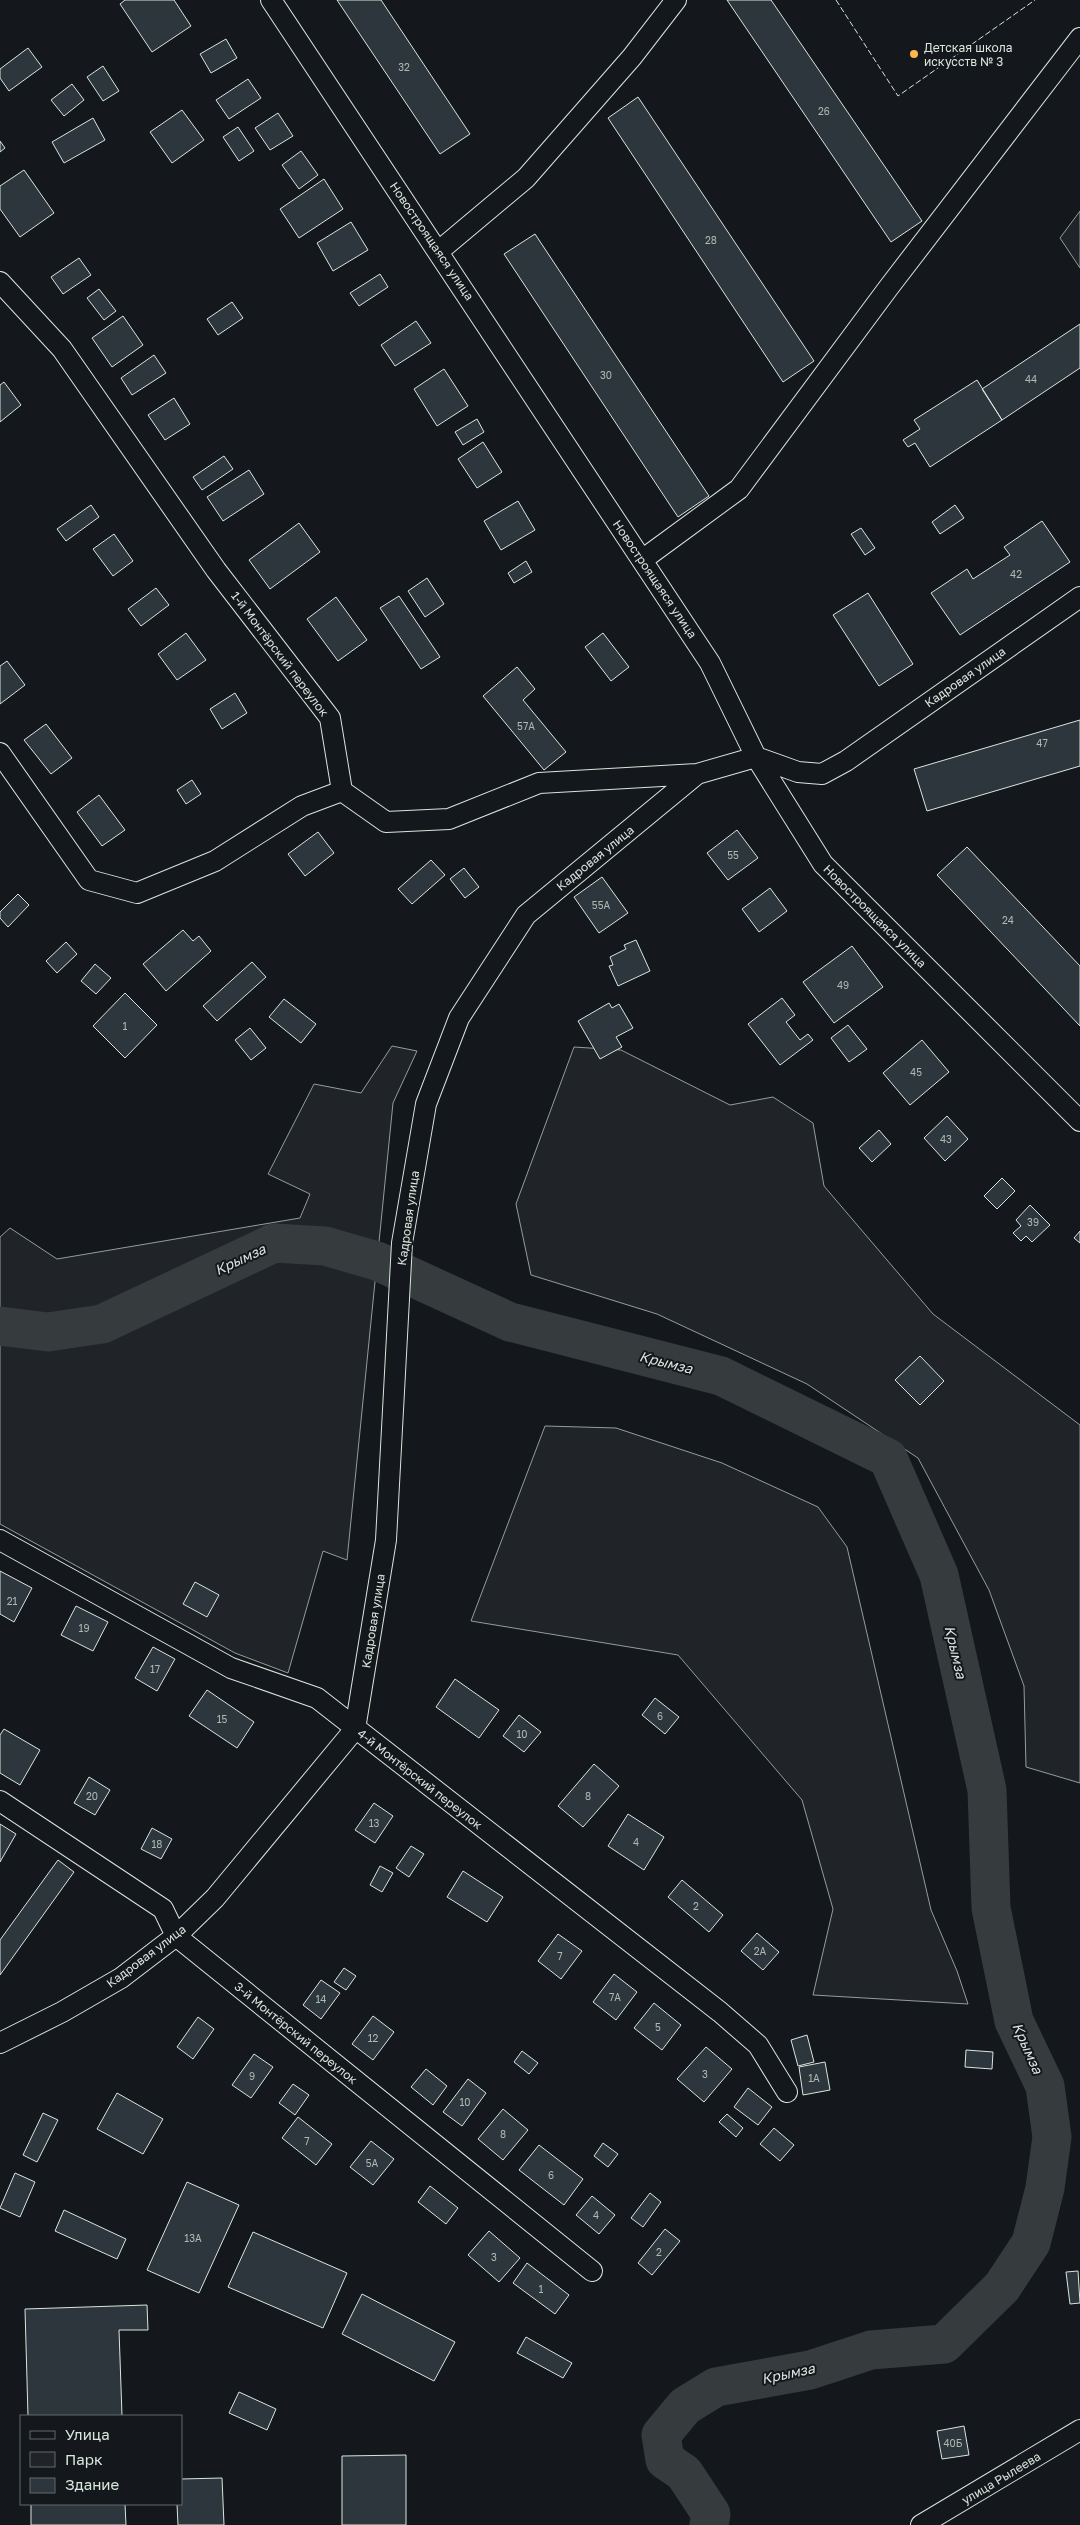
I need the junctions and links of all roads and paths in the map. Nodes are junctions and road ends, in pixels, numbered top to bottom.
1 (271, 0) edge
2 (676, 0) edge
3 (1080, 38) edge
4 (438, 251) junction
5 (0, 282) edge
6 (642, 560) junction
7 (1080, 597) edge
8 (0, 753) edge
9 (756, 758) junction
10 (697, 774) junction
11 (342, 791) junction
12 (1080, 1121) edge
13 (0, 1540) edge
14 (355, 1729) junction
15 (0, 1801) edge
16 (176, 1936) junction
17 (0, 2043) edge
18 (787, 2092) dead end
19 (592, 2271) dead end
20 (1080, 2430) edge
21 (922, 2525) edge

1 - 4 street, Новостроящаяся улица
2 - 4 street
3 - 6 street
4 - 6 street, Новостроящаяся улица
5 - 11 street, 1-й Монтёрский переулок
6 - 9 street, Новостроящаяся улица
7 - 9 street, Кадровая улица
8 - 11 street
9 - 10 street, Кадровая улица
9 - 12 street, Новостроящаяся улица
10 - 11 street
10 - 14 street, Кадровая улица
13 - 14 street, 4-й Монтёрский переулок
14 - 16 street, Кадровая улица
14 - 18 street, 4-й Монтёрский переулок
15 - 16 street, 3-й Монтёрский переулок
16 - 17 street, Кадровая улица
16 - 19 street, 3-й Монтёрский переулок
20 - 21 street, улица Рылеева

